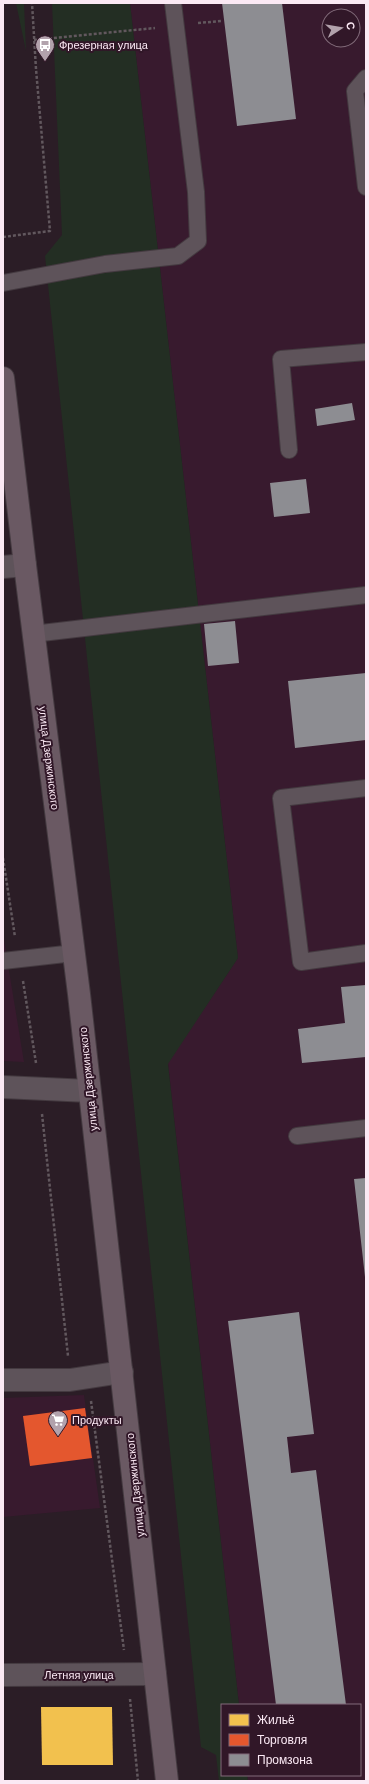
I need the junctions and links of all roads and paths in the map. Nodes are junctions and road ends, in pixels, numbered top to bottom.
1 (32, 3) edge
2 (173, 3) edge
3 (222, 21) dead end
4 (176, 26) junction
5 (34, 40) junction
6 (366, 78) edge
7 (366, 187) edge
8 (3, 237) edge
9 (3, 283) edge
10 (366, 352) edge
11 (3, 378) edge
12 (289, 450) dead end
13 (25, 565) junction
14 (3, 567) edge
15 (366, 595) edge
16 (34, 634) junction
17 (366, 788) edge
18 (3, 858) edge
19 (74, 953) junction
20 (366, 953) edge
21 (19, 959) junction
22 (3, 961) edge
23 (3, 1087) edge
24 (40, 1089) junction
25 (89, 1091) junction
26 (366, 1128) edge
27 (297, 1136) dead end
28 (122, 1372) junction
29 (3, 1380) edge
30 (70, 1380) junction
31 (155, 1674) junction
32 (3, 1675) edge
33 (127, 1675) junction
34 (138, 1781) edge
35 (167, 1781) edge

1 - 5 path
2 - 4 lane
3 - 4 path
4 - 5 path
4 - 9 lane
5 - 8 path
6 - 7 lane
10 - 12 lane
11 - 13 highway, улица Дзержинского
13 - 14 street
13 - 16 highway, улица Дзержинского
15 - 16 lane
16 - 19 highway, улица Дзержинского
17 - 20 lane
18 - 21 path
19 - 21 lane
19 - 25 highway, улица Дзержинского
21 - 22 lane
21 - 24 path
23 - 24 street
24 - 25 street
24 - 30 path
25 - 28 highway, улица Дзержинского
26 - 27 lane
28 - 30 street
28 - 31 highway, улица Дзержинского
29 - 30 street
30 - 33 path
31 - 33 street, Летняя улица
31 - 35 highway, улица Дзержинского
32 - 33 street, Летняя улица
33 - 34 path

